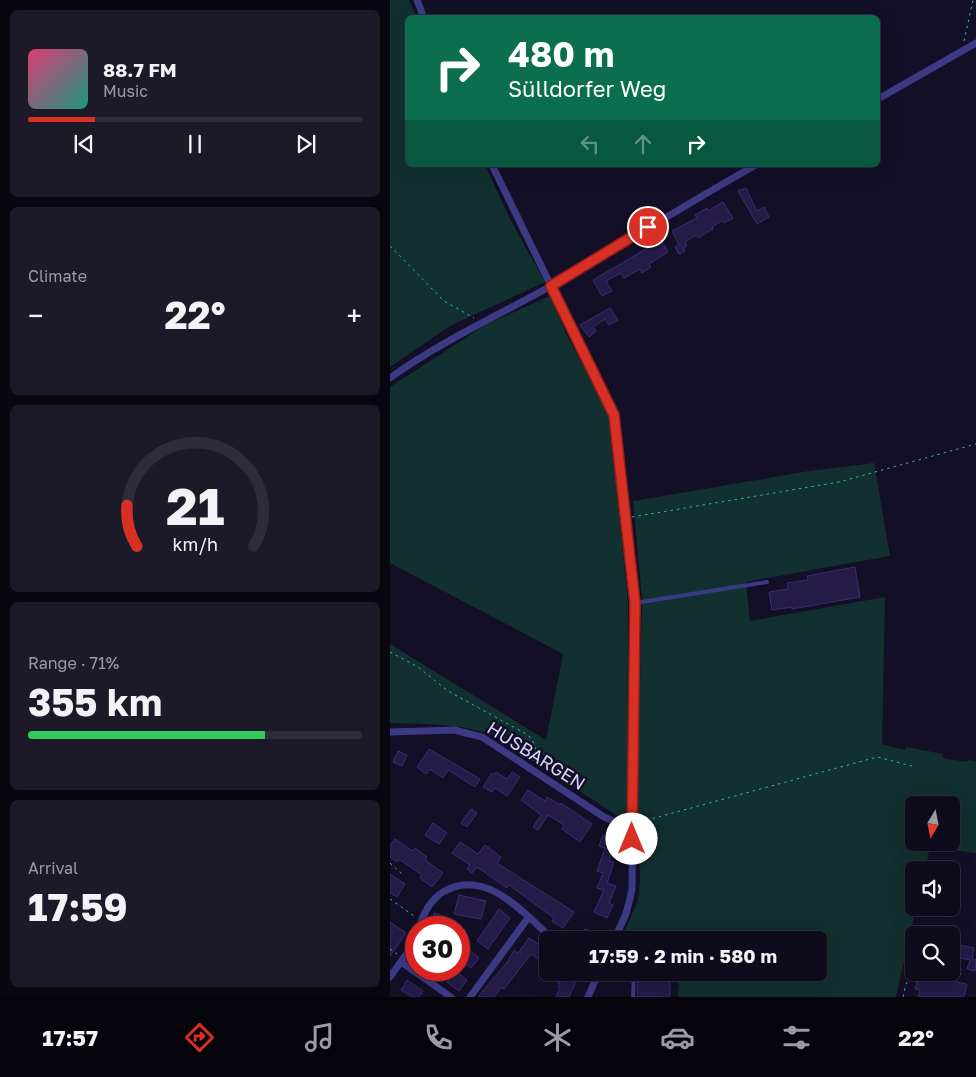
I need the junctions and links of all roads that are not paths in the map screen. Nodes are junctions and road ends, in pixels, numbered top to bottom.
1 (416, 0) edge
2 (423, 15) edge
3 (976, 43) edge
4 (880, 97) edge
5 (493, 167) edge
6 (752, 167) edge
7 (551, 286) junction
8 (390, 378) edge
9 (767, 582) dead end
10 (635, 603) junction
11 (390, 732) edge
12 (631, 824) junction
13 (423, 916) edge
14 (528, 918) junction
15 (543, 931) edge
16 (618, 931) edge
17 (405, 955) edge
18 (401, 962) junction
19 (390, 977) edge
20 (595, 981) edge
21 (634, 981) edge
22 (451, 997) edge
23 (470, 997) edge
24 (588, 997) edge
25 (633, 997) edge

1 - 2 street
3 - 4 street
5 - 7 street
6 - 7 street
7 - 8 street
7 - 10 street
9 - 10 lane
10 - 12 street
11 - 12 street, HUSBARGEN
12 - 16 street
13 - 14 street
14 - 15 street
14 - 23 street
17 - 18 street
18 - 19 street
18 - 22 street
20 - 24 street
21 - 25 lane

